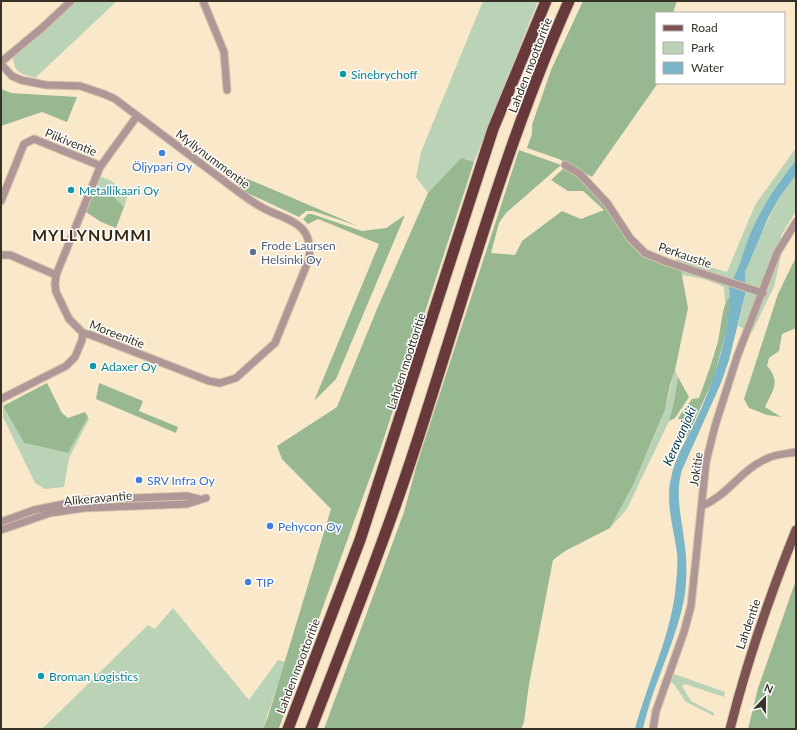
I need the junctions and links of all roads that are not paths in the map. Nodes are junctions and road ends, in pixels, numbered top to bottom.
1 (71, 1) edge
2 (203, 1) edge
3 (546, 1) edge
4 (569, 1) edge
5 (1, 63) edge
6 (228, 90) dead end
7 (137, 116) junction
8 (565, 165) dead end
9 (101, 166) junction
10 (1, 201) edge
11 (796, 222) edge
12 (1, 255) edge
13 (56, 275) junction
14 (763, 293) junction
15 (83, 333) junction
16 (275, 343) joint
17 (1, 399) edge
18 (796, 452) edge
19 (702, 506) junction
20 (1, 522) edge
21 (1, 530) edge
22 (796, 530) edge
23 (288, 729) edge
24 (311, 729) edge
25 (653, 729) edge
26 (730, 729) edge

1 - 5 street
2 - 6 street
3 - 23 highway, Lahden moottoritie
4 - 24 highway, Lahden moottoritie
5 - 7 street, Myllynummentie
7 - 9 street, Moreenitie
7 - 16 street, Myllynummentie
8 - 14 street, Perkaustie
9 - 10 street, Piikiventie
9 - 13 street, Moreenitie
11 - 14 street, Jokitie
12 - 13 street
13 - 15 street, Moreenitie
14 - 19 street, Jokitie
15 - 16 street, Moreenitie
15 - 17 street
18 - 19 street
19 - 25 street, Jokitie
20 - 21 street, Alikeravantie
22 - 26 main road, Lahdentie

